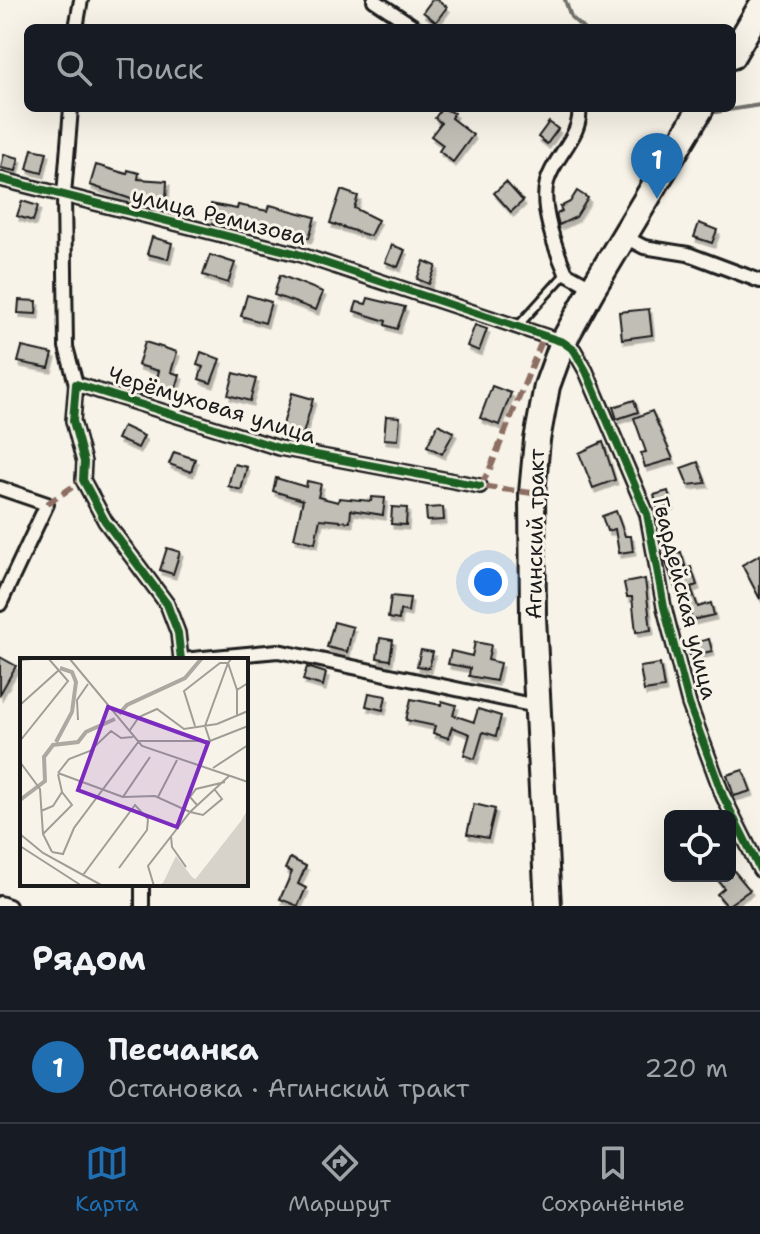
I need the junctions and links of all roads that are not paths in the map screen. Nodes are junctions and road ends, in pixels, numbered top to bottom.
1 (81, 0) edge
2 (374, 0) edge
3 (760, 8) edge
4 (77, 24) edge
5 (410, 24) edge
6 (736, 49) edge
7 (71, 112) edge
8 (698, 112) edge
9 (580, 114) edge
10 (0, 179) edge
11 (64, 195) junction
12 (623, 236) junction
13 (566, 273) junction
14 (760, 281) edge
15 (593, 288) junction
16 (516, 328) junction
17 (563, 342) junction
18 (76, 384) junction
19 (480, 486) dead end
20 (0, 488) edge
21 (0, 604) edge
22 (181, 658) edge
23 (203, 658) edge
24 (536, 706) junction
25 (760, 870) edge
26 (0, 903) edge
27 (9, 906) edge
28 (548, 906) edge

1 - 4 street
2 - 5 street
3 - 6 highway
7 - 11 street
8 - 12 highway, Агинский тракт
9 - 13 street
10 - 11 street, улица Ремизова
11 - 16 street, улица Ремизова
11 - 18 street
12 - 14 street
12 - 15 highway, Агинский тракт
13 - 15 street
13 - 16 lane
15 - 17 highway, Агинский тракт
16 - 17 street, улица Ремизова
17 - 24 highway, Агинский тракт
17 - 25 street, Гвардейская улица
18 - 19 street, Черёмуховая улица
18 - 22 street, Черёмуховая улица
20 - 21 street
23 - 24 street
24 - 28 highway, Агинский тракт
26 - 27 street

